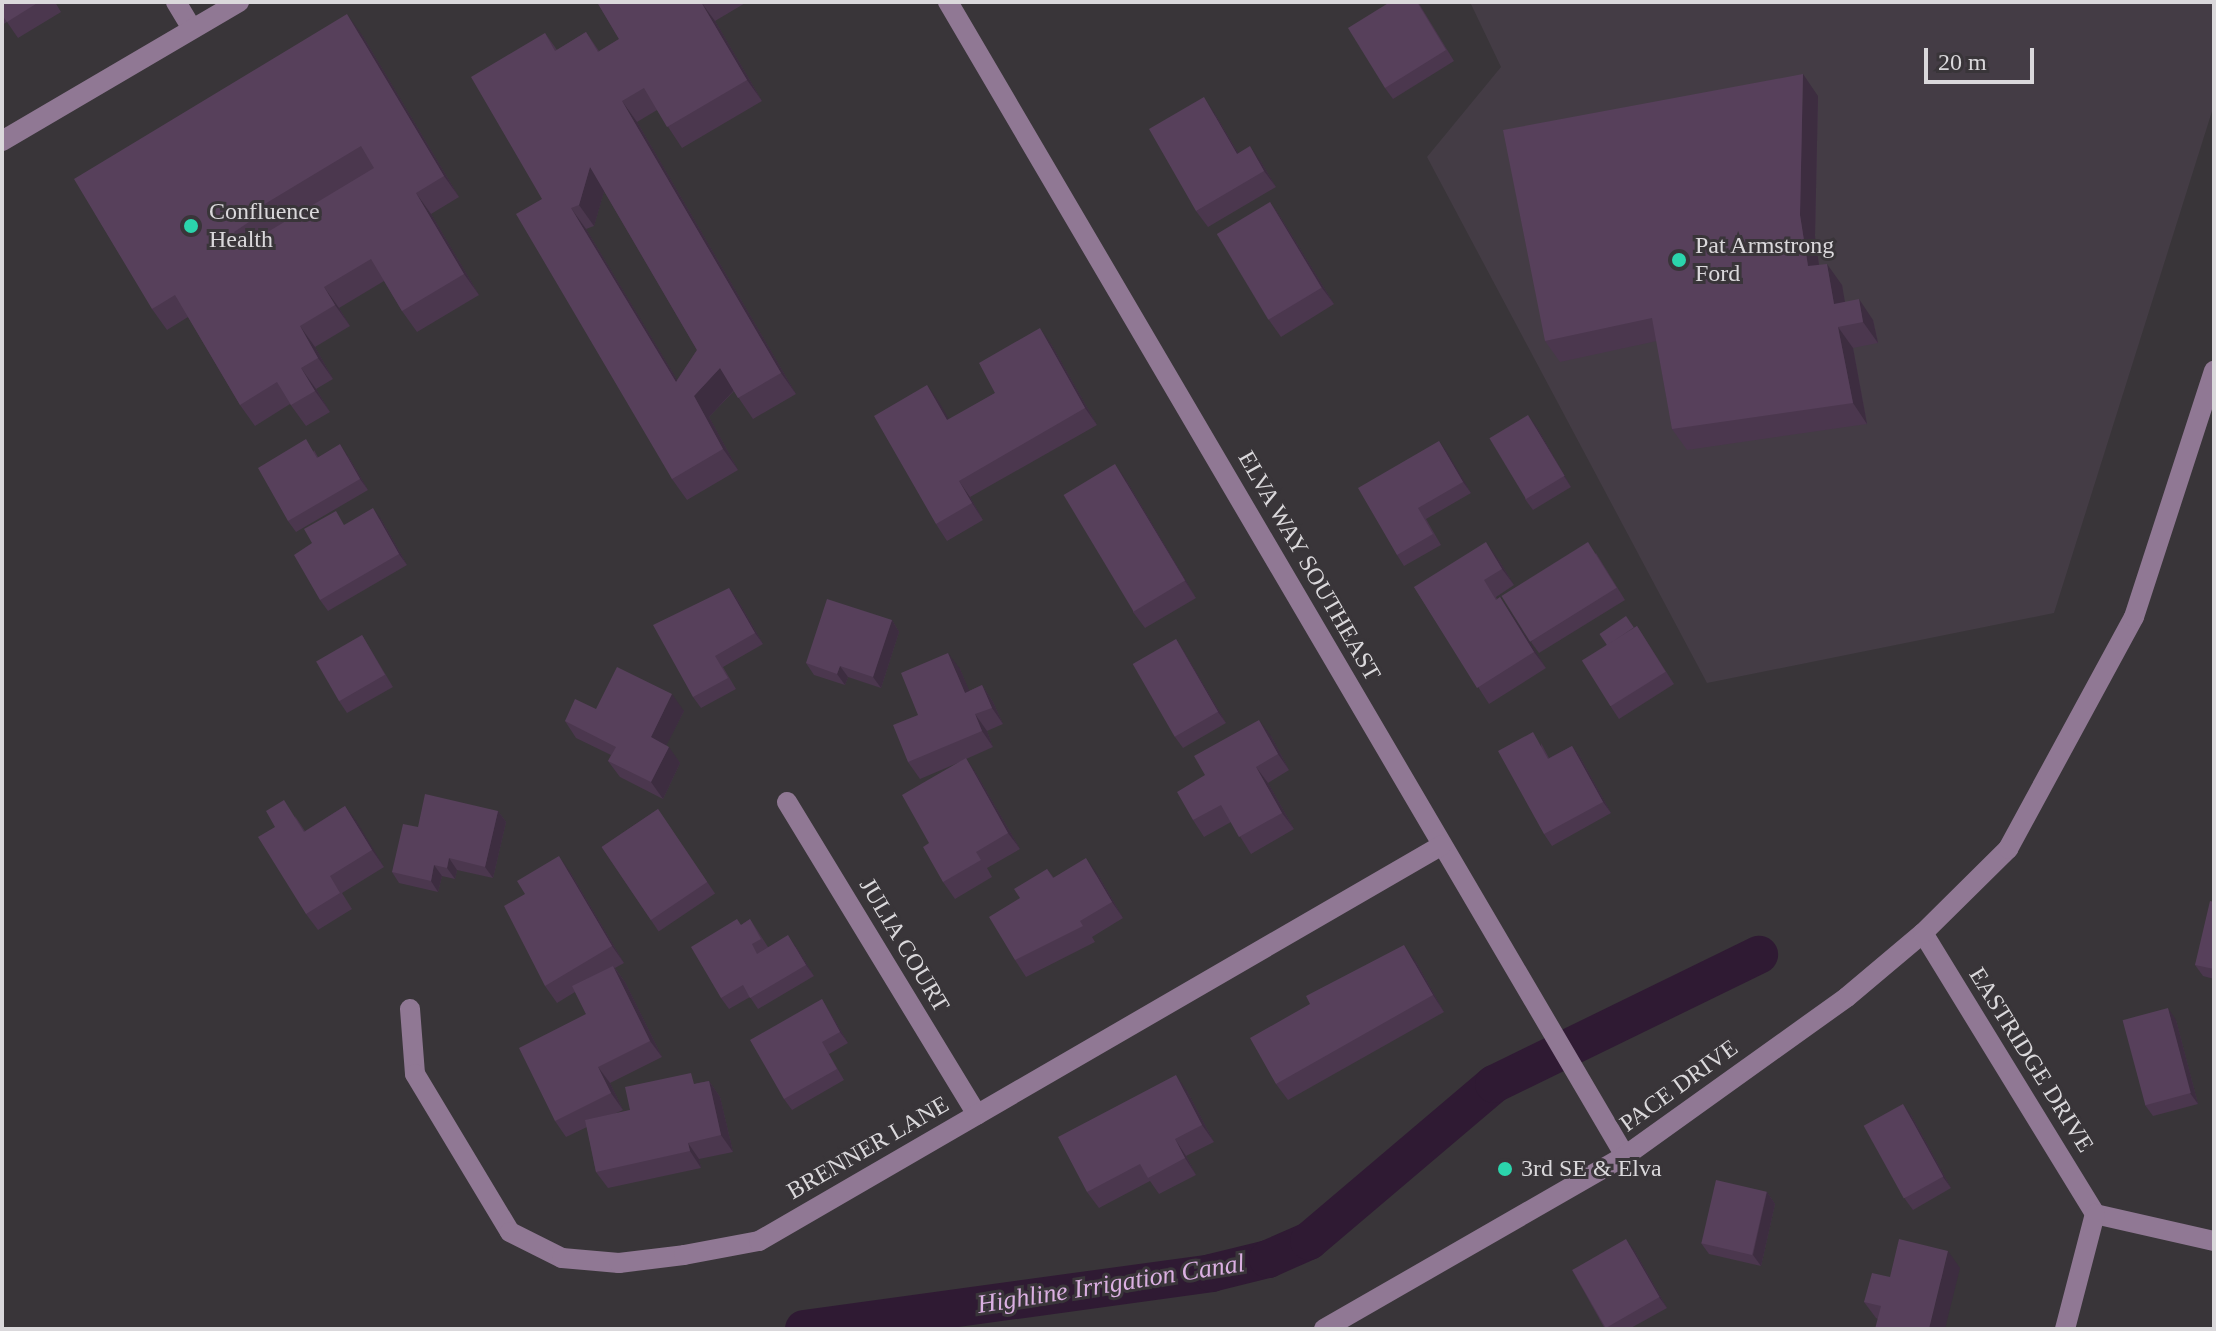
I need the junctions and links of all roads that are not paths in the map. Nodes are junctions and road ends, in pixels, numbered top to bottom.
1 (176, 2) edge
2 (239, 2) edge
3 (948, 2) edge
4 (192, 29) junction
5 (2, 141) edge
6 (2214, 371) edge
7 (787, 802) dead end
8 (1442, 845) junction
9 (1923, 933) junction
10 (410, 1009) dead end
11 (977, 1115) junction
12 (1625, 1156) junction
13 (2095, 1214) junction
14 (2214, 1241) edge
15 (1324, 1329) edge
16 (2065, 1329) edge

1 - 4 street
2 - 4 street
3 - 8 street, ELVA WAY SOUTHEAST
4 - 5 street
6 - 9 street, PACE DRIVE
7 - 11 street, JULIA COURT
8 - 11 street, BRENNER LANE
8 - 12 street, ELVA WAY SOUTHEAST
9 - 12 street, PACE DRIVE
9 - 13 street, EASTRIDGE DRIVE
10 - 11 street, BRENNER LANE
12 - 15 street, PACE DRIVE
13 - 14 street
13 - 16 street

